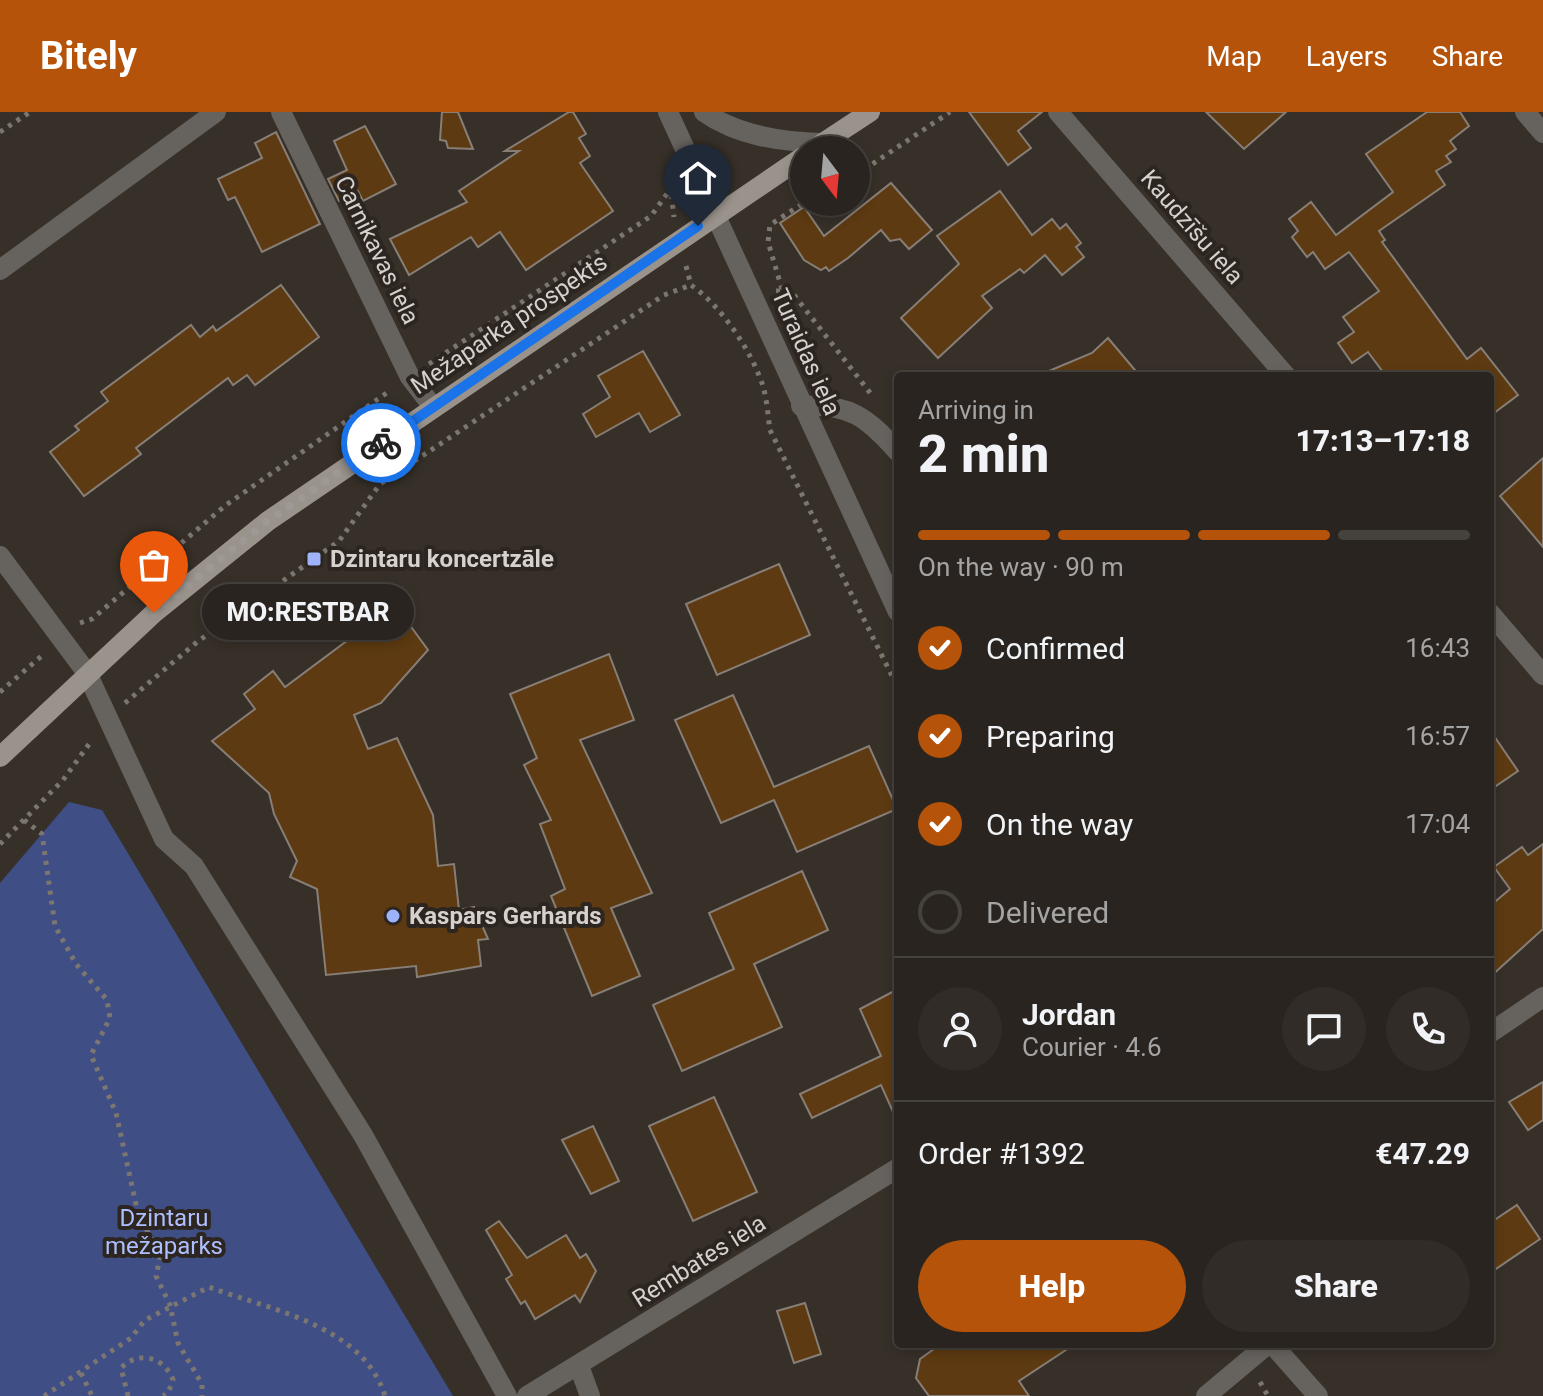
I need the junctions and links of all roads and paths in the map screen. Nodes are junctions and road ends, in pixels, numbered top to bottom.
1 (30, 112) edge
2 (216, 112) edge
3 (281, 112) edge
4 (668, 112) edge
5 (704, 112) edge
6 (870, 112) edge
7 (950, 112) edge
8 (1058, 112) edge
9 (1525, 112) edge
10 (0, 132) edge
11 (1543, 133) edge
12 (833, 136) edge
13 (790, 143) edge
14 (790, 165) edge
15 (870, 166) edge
16 (669, 191) dead end
17 (717, 212) junction
18 (790, 212) edge
19 (0, 270) edge
20 (1283, 372) edge
21 (410, 377) junction
22 (878, 402) dead end
23 (801, 406) junction
24 (433, 407) junction
25 (894, 448) edge
26 (0, 556) edge
27 (894, 604) edge
28 (1494, 618) edge
29 (63, 637) junction
30 (87, 673) junction
31 (1543, 675) edge
32 (894, 680) edge
33 (0, 692) edge
34 (109, 717) junction
35 (0, 757) edge
36 (24, 820) junction
37 (0, 844) edge
38 (1543, 997) edge
39 (1494, 1030) edge
40 (894, 1170) edge
41 (170, 1305) junction
42 (1265, 1348) edge
43 (1274, 1348) edge
44 (579, 1366) junction
45 (81, 1373) junction
46 (44, 1396) edge
47 (92, 1396) edge
48 (128, 1396) edge
49 (163, 1396) edge
50 (202, 1396) edge
51 (385, 1396) edge
52 (507, 1396) edge
53 (527, 1396) edge
54 (590, 1396) edge
55 (1206, 1396) edge
56 (1318, 1396) edge

1 - 10 path
2 - 19 street
3 - 21 street, Carnikavas iela
4 - 17 street, Turaidas iela
5 - 13 street
6 - 12 main road
7 - 15 path
8 - 20 street, Kaudzīšu iela
9 - 11 street
14 - 17 main road, Mežaparka prospekts
16 - 21 path
17 - 23 street, Turaidas iela
17 - 24 main road, Mežaparka prospekts
18 - 22 path
21 - 24 street, Carnikavas iela
21 - 29 path
23 - 25 street
23 - 27 street, Turaidas iela
24 - 30 main road, Mežaparka prospekts
26 - 29 street
28 - 31 street
29 - 30 street
29 - 33 path
30 - 34 street
30 - 35 main road, Mežaparka prospekts
32 - 34 path
34 - 36 path
34 - 52 street
36 - 37 path
36 - 41 path
38 - 39 street
40 - 44 street, Rembates iela
41 - 45 path
41 - 50 path
41 - 51 path
42 - 55 street
43 - 56 street
44 - 53 street, Rembates iela
44 - 54 street
45 - 46 path
45 - 47 path
48 - 49 path

